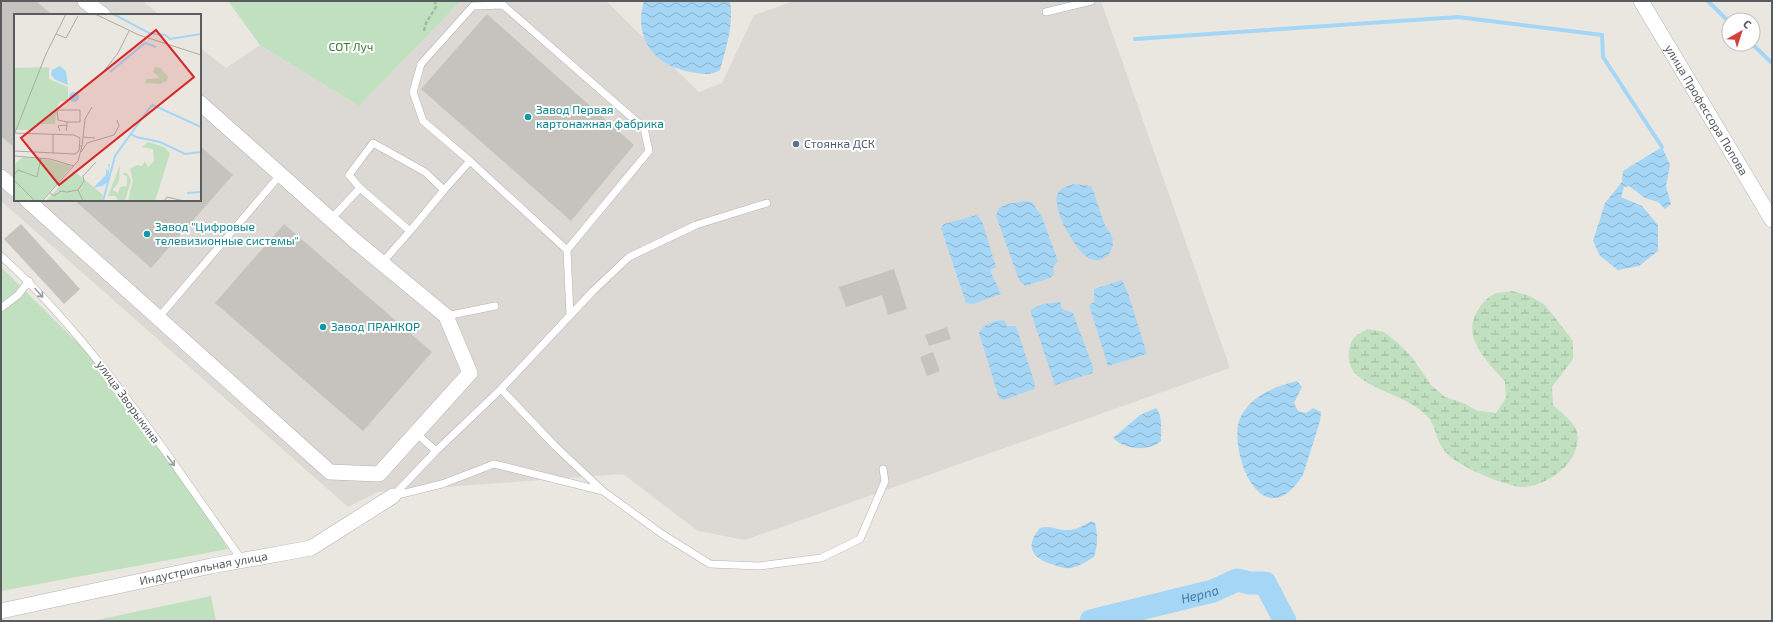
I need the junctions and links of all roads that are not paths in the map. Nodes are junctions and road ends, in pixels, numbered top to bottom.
1 (86, 1) edge
2 (1091, 1) edge
3 (1641, 1) edge
4 (1046, 12) dead end
5 (102, 14) edge
6 (201, 104) edge
7 (470, 161) junction
8 (281, 174) junction
9 (1, 177) edge
10 (14, 188) edge
11 (360, 188) junction
12 (444, 190) junction
13 (28, 201) edge
14 (767, 203) dead end
15 (331, 219) junction
16 (1772, 220) edge
17 (410, 231) junction
18 (567, 250) junction
19 (1, 256) edge
20 (382, 263) junction
21 (28, 281) junction
22 (495, 306) dead end
23 (1, 308) edge
24 (570, 315) junction
25 (446, 316) junction
26 (159, 317) junction
27 (501, 389) junction
28 (416, 433) junction
29 (436, 450) junction
30 (883, 469) dead end
31 (603, 491) junction
32 (393, 496) junction
33 (242, 560) junction
34 (1, 611) edge

1 - 5 street
2 - 4 lane
3 - 16 street, улица Профессора Попова
6 - 8 street
7 - 12 lane
7 - 18 lane
7 - 18 lane
8 - 15 street
8 - 26 lane
9 - 10 street
11 - 12 lane
11 - 15 lane
11 - 17 lane
12 - 17 lane
13 - 26 street
14 - 24 lane
15 - 20 street
17 - 20 lane
18 - 24 lane
19 - 21 lane, улица Зворыкина
20 - 25 street
21 - 23 lane
21 -> 33 lane, улица Зворыкина
22 - 25 lane
24 - 27 lane
25 - 28 street
26 - 28 street
27 - 29 lane
27 - 31 lane
28 - 29 lane
29 - 32 lane
30 - 31 lane
31 - 32 lane
32 - 33 street, Индустриальная улица
33 - 34 street, Индустриальная улица

